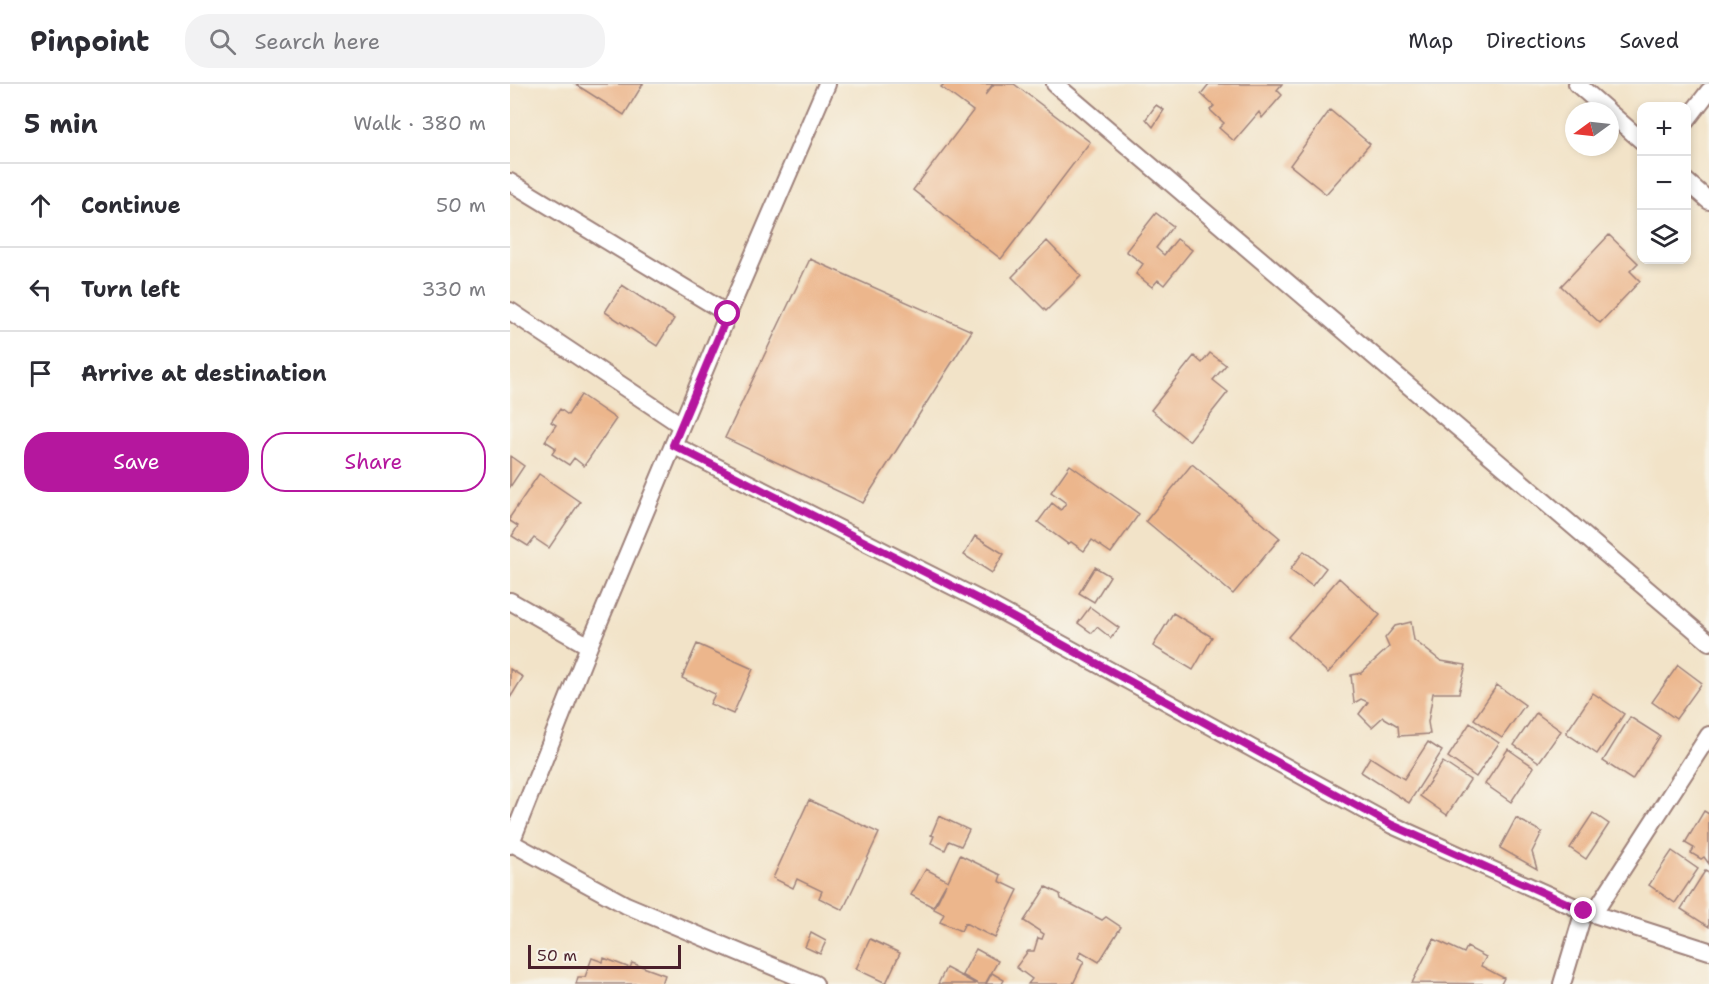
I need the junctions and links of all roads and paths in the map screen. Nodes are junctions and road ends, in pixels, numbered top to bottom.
1 (827, 84) edge
2 (1055, 84) edge
3 (1577, 84) edge
4 (1709, 91) edge
5 (1598, 102) edge
6 (1691, 114) edge
7 (1619, 121) edge
8 (1637, 137) edge
9 (510, 182) edge
10 (1691, 185) edge
11 (1709, 201) edge
12 (510, 311) edge
13 (728, 314) junction
14 (681, 425) junction
15 (673, 445) junction
16 (510, 601) edge
17 (1709, 642) edge
18 (589, 646) junction
19 (1709, 735) edge
20 (510, 843) edge
21 (1589, 912) junction
22 (1709, 951) edge
23 (815, 984) edge
24 (1562, 984) edge

1 - 13 street
2 - 17 street
3 - 5 street
4 - 6 street
7 - 8 street
9 - 13 street
10 - 11 street
12 - 14 street
13 - 14 street
14 - 15 street
15 - 18 street
15 - 21 street
16 - 18 street
18 - 20 street
19 - 21 street
20 - 23 street
21 - 22 street
21 - 24 street

